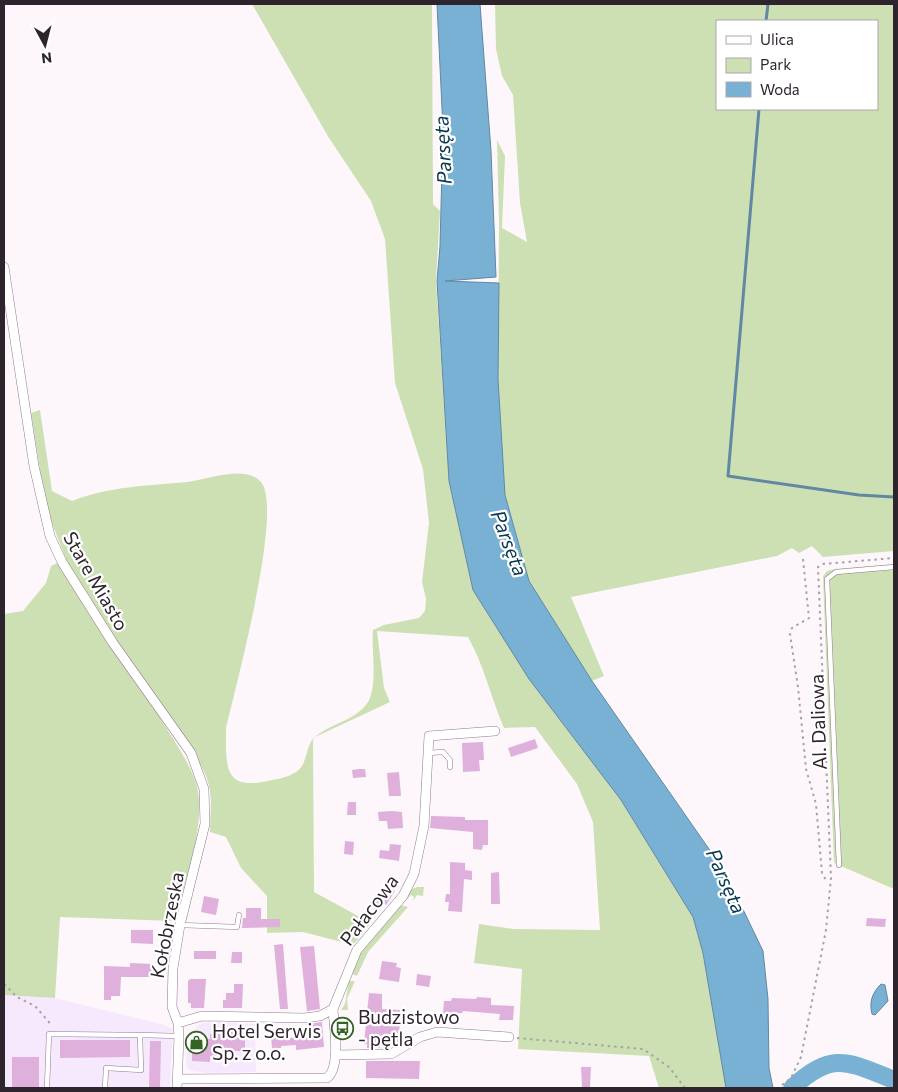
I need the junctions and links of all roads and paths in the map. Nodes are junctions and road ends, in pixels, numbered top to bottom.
1 (4, 267) edge
2 (894, 558) edge
3 (803, 559) dead end
4 (894, 566) edge
5 (495, 731) dead end
6 (428, 753) junction
7 (450, 767) dead end
8 (205, 798) joint
9 (838, 865) dead end
10 (827, 882) dead end
11 (239, 915) dead end
12 (180, 925) junction
13 (4, 984) edge
14 (333, 1009) junction
15 (178, 1023) junction
16 (49, 1034) junction
17 (140, 1035) junction
18 (179, 1036) junction
19 (509, 1037) joint
20 (335, 1055) junction
21 (178, 1078) junction
22 (782, 1085) dead end
23 (47, 1088) edge
24 (106, 1088) edge
25 (177, 1088) edge
26 (685, 1088) edge

1 - 8 street, Stare Miasto
2 - 22 path
3 - 10 path
4 - 9 lane, Al. Daliowa
5 - 6 street, Pałacowa
6 - 7 lane
6 - 14 street, Pałacowa
8 - 12 street, Kołobrzeska
11 - 12 lane
12 - 15 street, Kołobrzeska
13 - 16 path
14 - 15 street
14 - 20 street, Pałacowa
15 - 18 street, Kołobrzeska
16 - 17 lane
16 - 23 lane
17 - 18 lane
17 - 24 lane
18 - 21 street, Kołobrzeska
19 - 20 street
19 - 26 path
20 - 21 street, Pałacowa
21 - 25 street, Kołobrzeska

